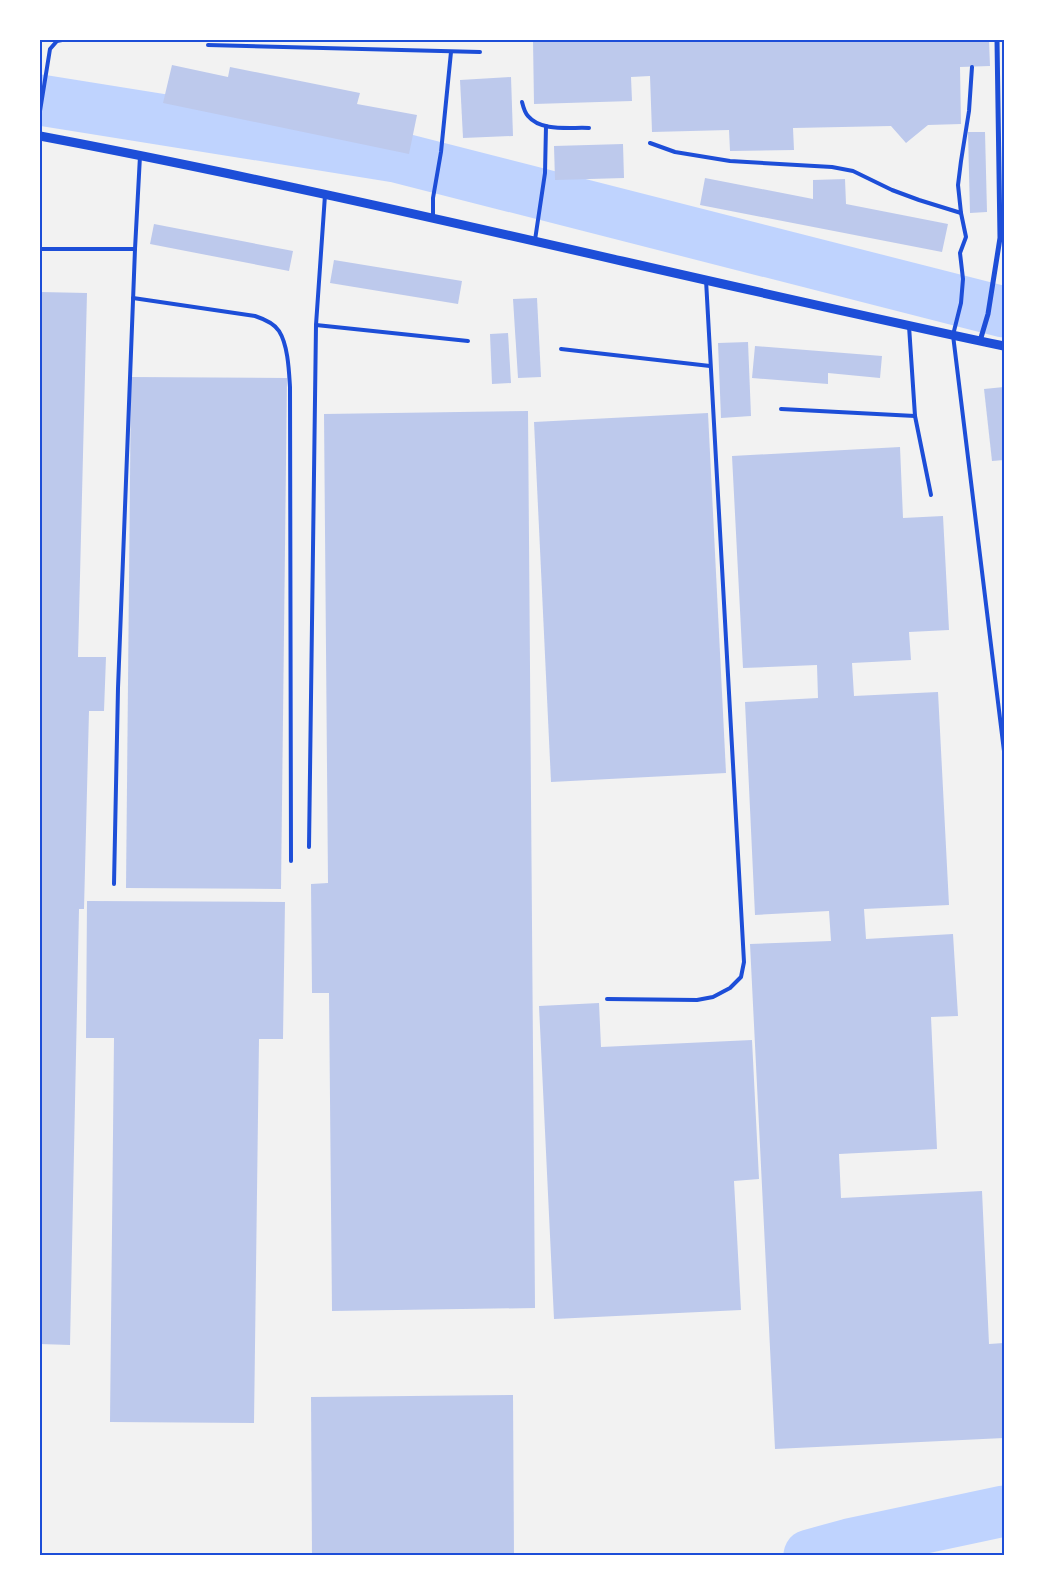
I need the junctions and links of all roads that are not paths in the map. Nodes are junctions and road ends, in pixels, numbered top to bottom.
1 (62, 40) edge
2 (997, 40) edge
3 (208, 45) dead end
4 (451, 52) junction
5 (480, 52) dead end
6 (972, 67) dead end
7 (522, 102) dead end
8 (40, 111) edge
9 (546, 126) junction
10 (588, 128) dead end
11 (40, 136) edge
12 (650, 143) dead end
13 (140, 155) junction
14 (325, 194) junction
15 (961, 214) junction
16 (433, 217) junction
17 (535, 240) junction
18 (135, 249) junction
19 (40, 250) edge
20 (706, 279) junction
21 (133, 298) junction
22 (316, 325) junction
23 (909, 326) junction
24 (953, 335) junction
25 (468, 341) dead end
26 (980, 341) junction
27 (1004, 346) edge
28 (561, 349) dead end
29 (710, 366) junction
30 (781, 409) dead end
31 (916, 416) junction
32 (931, 495) dead end
33 (1004, 751) edge
34 (309, 847) dead end
35 (291, 861) dead end
36 (114, 884) dead end
37 (607, 999) dead end

1 - 8 lane
2 - 26 street
3 - 4 lane
4 - 5 lane
4 - 16 lane
6 - 15 lane
7 - 9 lane
9 - 10 lane
9 - 17 lane
11 - 13 street
12 - 15 lane
13 - 14 street
13 - 18 lane
14 - 16 street
14 - 22 lane
15 - 24 lane
16 - 17 street
17 - 20 street
18 - 19 lane
18 - 21 lane
20 - 23 street
20 - 29 lane
21 - 35 lane
21 - 36 lane
22 - 25 lane
22 - 34 lane
23 - 24 street
23 - 31 lane
24 - 26 street
24 - 33 lane
26 - 27 street
28 - 29 lane
29 - 37 lane
30 - 31 lane
31 - 32 lane

